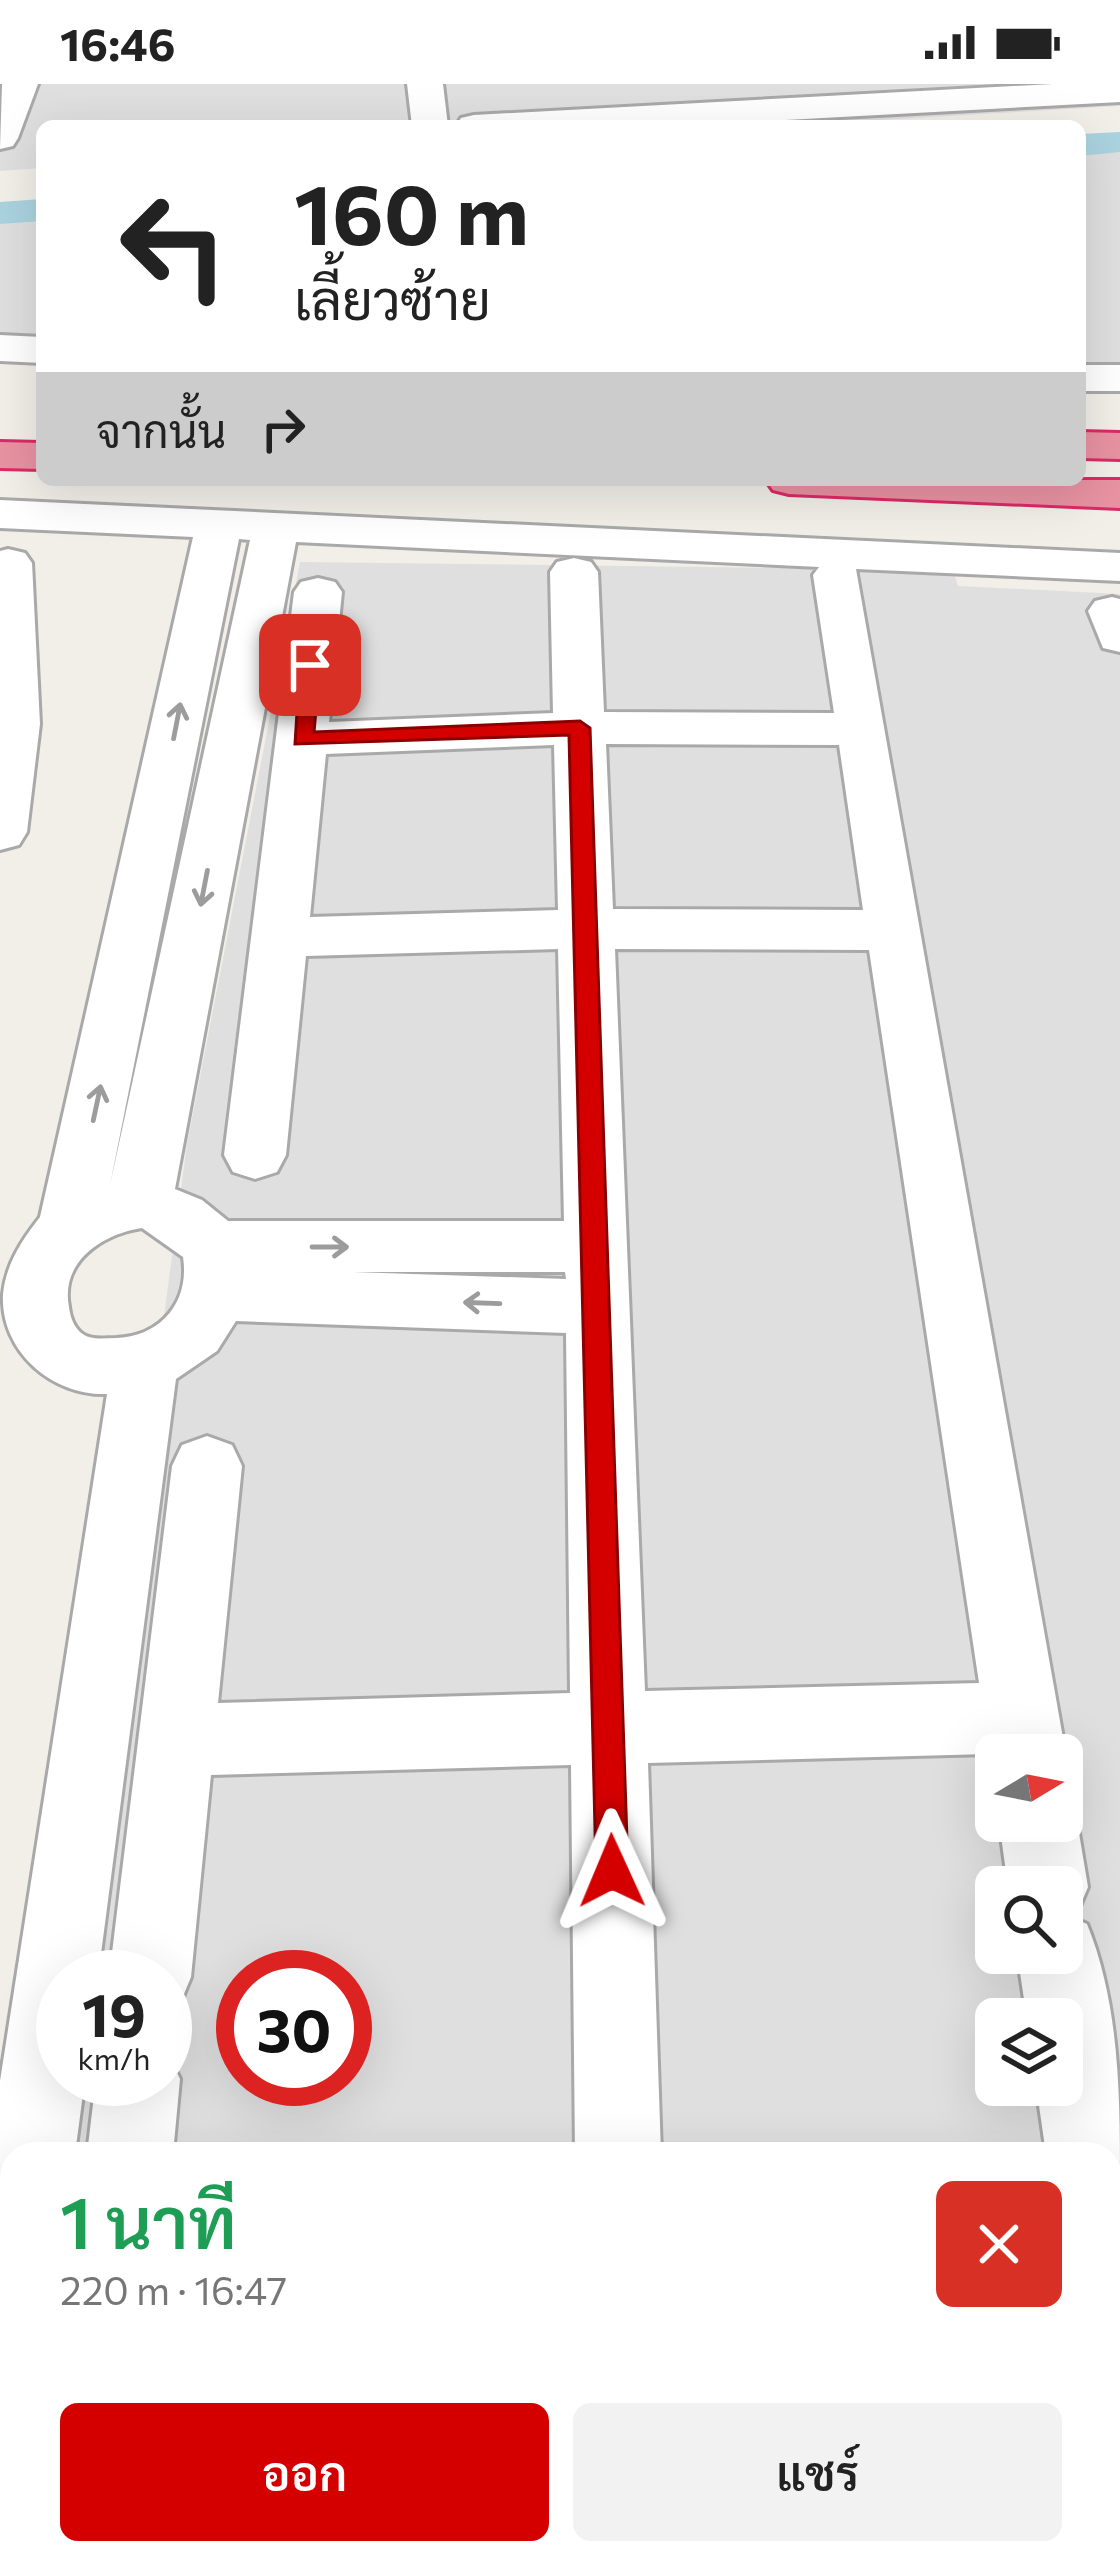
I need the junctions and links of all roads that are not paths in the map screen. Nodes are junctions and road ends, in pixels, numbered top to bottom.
1 (20, 84) edge
2 (425, 84) edge
3 (1120, 91) edge
4 (429, 120) edge
5 (585, 120) edge
6 (0, 138) edge
7 (36, 149) edge
8 (0, 151) edge
9 (0, 348) edge
10 (36, 350) edge
11 (1086, 377) edge
12 (1120, 379) edge
13 (1086, 445) edge
14 (1120, 446) edge
15 (0, 454) edge
16 (36, 456) edge
17 (931, 486) edge
18 (1120, 494) edge
19 (0, 514) edge
20 (219, 523) junction
21 (276, 526) junction
22 (8, 563) dead end
23 (574, 572) dead end
24 (837, 575) dead end
25 (318, 592) dead end
26 (1117, 605) edge
27 (580, 728) junction
28 (862, 729) junction
29 (302, 739) junction
30 (0, 829) edge
31 (586, 929) junction
32 (894, 929) junction
33 (280, 937) junction
34 (255, 1155) dead end
35 (141, 1203) junction
36 (37, 1232) edge
37 (215, 1270) junction
38 (598, 1277) junction
39 (7, 1304) edge
40 (146, 1362) junction
41 (208, 1466) dead end
42 (609, 1729) junction
43 (1025, 1734) edge
44 (975, 1735) edge
45 (177, 1740) junction
46 (153, 1950) edge
47 (1061, 1974) edge
48 (135, 2106) edge
49 (34, 2142) edge
50 (131, 2142) edge
51 (618, 2142) edge
52 (1087, 2142) edge

1 - 6 street
2 - 4 street
3 - 5 street
7 - 8 street
9 - 10 street
11 - 12 street
13 - 14 highway
15 - 16 highway
17 - 18 highway
19 - 20 street
20 - 21 street
36 -> 20 street
21 - 26 street
21 -> 35 street
22 - 30 street
23 - 27 street
24 - 28 street
25 - 29 street
27 - 28 street
27 - 29 street
27 - 31 street
28 - 32 street
29 - 33 street
31 - 32 street
31 - 33 street
31 - 38 street
32 - 43 street
33 - 34 street
35 - 36 street
35 - 37 street
36 - 39 street
37 - 38 street
37 - 40 street
38 - 42 street
39 - 40 street
40 - 49 street
41 - 45 street
42 - 44 street
42 - 45 street
42 - 51 street
45 - 46 street
47 - 52 street
48 - 50 street

